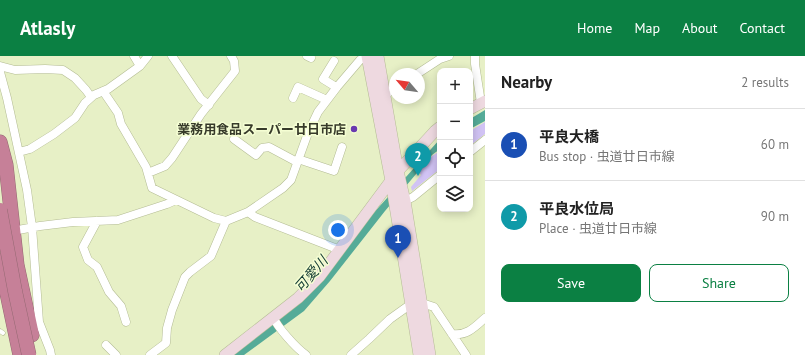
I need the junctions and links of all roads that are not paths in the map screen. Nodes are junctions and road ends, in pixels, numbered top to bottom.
1 (134, 56) edge
2 (148, 56) edge
3 (172, 56) edge
4 (231, 56) edge
5 (378, 56) edge
6 (449, 56) edge
7 (475, 56) edge
8 (364, 57) edge
9 (334, 62) dead end
10 (0, 66) edge
11 (140, 66) junction
12 (425, 69) edge
13 (0, 72) edge
14 (336, 88) junction
15 (103, 91) junction
16 (389, 92) edge
17 (385, 95) junction
18 (91, 97) junction
19 (293, 98) dead end
20 (327, 100) junction
21 (483, 102) edge
22 (209, 105) junction
23 (473, 107) edge
24 (437, 129) edge
25 (234, 139) dead end
26 (485, 140) edge
27 (0, 142) edge
28 (342, 147) dead end
29 (473, 150) edge
30 (19, 152) junction
31 (298, 161) junction
32 (22, 168) junction
33 (12, 173) dead end
34 (148, 173) junction
35 (439, 176) edge
36 (395, 180) junction
37 (176, 200) junction
38 (405, 200) junction
39 (0, 210) edge
40 (248, 212) junction
41 (97, 221) junction
42 (226, 221) junction
43 (32, 227) junction
44 (18, 230) dead end
45 (340, 250) junction
46 (0, 260) edge
47 (0, 279) edge
48 (416, 304) junction
49 (485, 318) edge
50 (274, 320) junction
51 (126, 322) dead end
52 (4, 332) edge
53 (452, 334) junction
54 (106, 345) dead end
55 (16, 355) edge
56 (20, 355) edge
57 (29, 355) edge
58 (36, 355) edge
59 (51, 355) edge
60 (116, 355) edge
61 (150, 355) edge
62 (225, 355) edge
63 (306, 355) edge
64 (351, 355) edge
65 (419, 355) edge
66 (430, 355) edge
67 (466, 355) edge

1 - 11 street
2 - 11 street
3 - 22 street
4 - 22 street
5 - 17 street
6 - 12 street
7 - 21 street
8 - 14 street
8 - 36 street
9 - 14 street
10 - 18 street
11 - 15 street
13 - 30 street
14 - 20 street
15 - 18 street
15 - 34 street
16 - 17 street
17 - 36 street
18 - 30 street
19 - 20 street
20 - 31 street
21 - 23 street
22 - 34 street
24 - 36 street
25 - 31 street
26 - 29 street
27 - 58 highway
28 - 31 street
30 - 32 street
31 - 40 street
32 - 33 street
32 - 43 street
34 - 37 street
35 - 38 street
36 - 38 street
36 - 45 street
36 - 48 street
37 - 41 street
37 - 42 street
38 - 48 street
39 - 57 highway, bridge
40 - 42 street
40 - 45 street
41 - 43 street
41 - 51 street
42 - 61 street
43 - 44 street
43 - 59 street
45 - 50 street
46 - 56 highway
47 - 52 highway
48 - 53 street
48 - 64 street
48 - 65 street
48 - 66 street
49 - 53 street
50 - 62 street
50 - 63 street
52 - 55 highway
53 - 67 street
54 - 60 street

